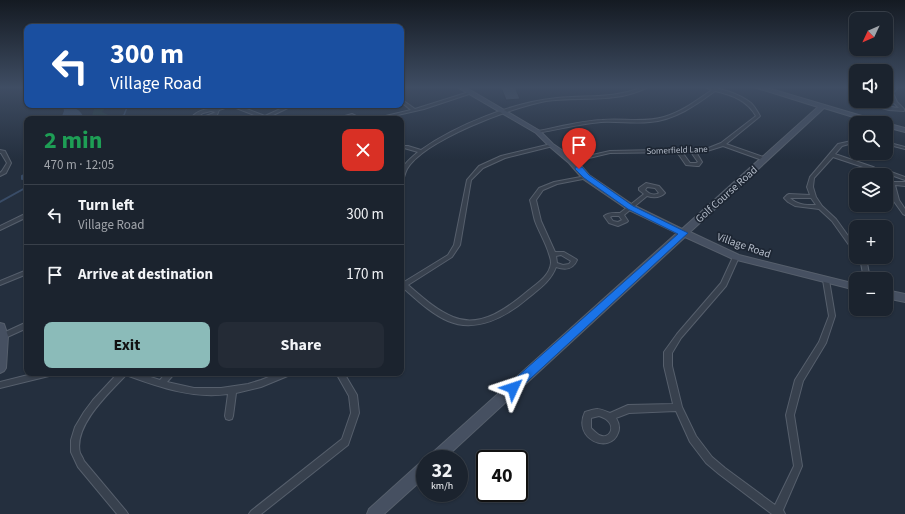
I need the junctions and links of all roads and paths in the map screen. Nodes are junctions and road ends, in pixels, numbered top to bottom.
1 (216, 110) edge
2 (206, 111) edge
3 (248, 111) edge
4 (280, 111) edge
5 (410, 111) edge
6 (507, 111) edge
7 (682, 111) edge
8 (755, 111) edge
9 (818, 111) edge
10 (840, 111) edge
11 (504, 112) junction
12 (195, 116) edge
13 (210, 116) edge
14 (261, 116) edge
15 (270, 116) edge
16 (388, 116) edge
17 (857, 116) edge
18 (893, 127) edge
19 (905, 130) edge
20 (538, 132) junction
21 (849, 143) edge
22 (723, 144) junction
23 (893, 145) edge
24 (551, 146) junction
25 (406, 147) dead end
26 (905, 148) edge
27 (679, 151) junction
28 (693, 151) junction
29 (0, 152) edge
30 (422, 152) junction
31 (832, 154) junction
32 (764, 160) junction
33 (572, 161) junction
34 (871, 168) edge
35 (404, 173) edge
36 (893, 174) edge
37 (0, 175) edge
38 (586, 177) junction
39 (905, 179) edge
40 (893, 183) edge
41 (905, 184) edge
42 (893, 187) edge
43 (647, 194) dead end
44 (813, 197) junction
45 (820, 206) junction
46 (630, 207) junction
47 (905, 213) edge
48 (621, 215) dead end
49 (24, 217) edge
50 (0, 228) edge
51 (683, 233) junction
52 (849, 241) edge
53 (552, 254) junction
54 (736, 257) junction
55 (554, 264) junction
56 (24, 273) edge
57 (826, 280) junction
58 (0, 283) edge
59 (404, 283) edge
60 (404, 285) edge
61 (849, 285) edge
62 (893, 295) edge
63 (905, 298) edge
64 (24, 326) edge
65 (2, 332) edge
66 (0, 368) edge
67 (37, 376) edge
68 (120, 376) edge
69 (138, 376) edge
70 (168, 376) edge
71 (279, 376) edge
72 (342, 376) edge
73 (162, 383) junction
74 (0, 385) edge
75 (232, 390) junction
76 (678, 407) junction
77 (229, 416) dead end
78 (610, 417) dead end
79 (444, 450) edge
80 (416, 476) edge
81 (779, 513) edge
82 (123, 514) edge
83 (254, 514) edge
84 (374, 514) edge

1 - 13 street
2 - 12 street
3 - 14 street
4 - 15 street
5 - 16 street
6 - 11 street
7 - 20 street
8 - 22 street, Somerfield Lane
9 - 32 street, Golf Course Road
10 - 17 street
11 - 20 street, Village Road
11 - 30 street
18 - 19 street
20 - 24 street, Village Road
21 - 31 street
22 - 28 street, Somerfield Lane
22 - 32 street
23 - 26 street
24 - 33 street, Village Road
24 - 59 street
25 - 30 street
27 - 28 street, Somerfield Lane
27 - 28 street
27 - 33 street, Somerfield Lane
29 - 37 street
30 - 35 street
31 - 34 street
31 - 44 street
32 - 51 street, Golf Course Road
33 - 38 street, Village Road
36 - 39 street
38 - 46 street, Village Road
38 - 53 street
40 - 41 street
42 - 47 street
43 - 46 street
44 - 45 street
44 - 45 street
45 - 52 street
46 - 48 street
46 - 51 street, Village Road
49 - 50 street
51 - 54 street, Village Road
51 - 79 street, Golf Course Road
53 - 55 street
53 - 55 street
54 - 57 street, Village Road
54 - 76 street
55 - 60 street
56 - 58 street
57 - 61 street, Village Road
57 - 81 street
62 - 63 street
64 - 65 street
65 - 66 street
67 - 74 street
68 - 82 street
69 - 73 street
70 - 73 street
71 - 75 street
72 - 83 street
73 - 75 street
75 - 77 street
76 - 78 street
76 - 81 street
80 - 84 street

